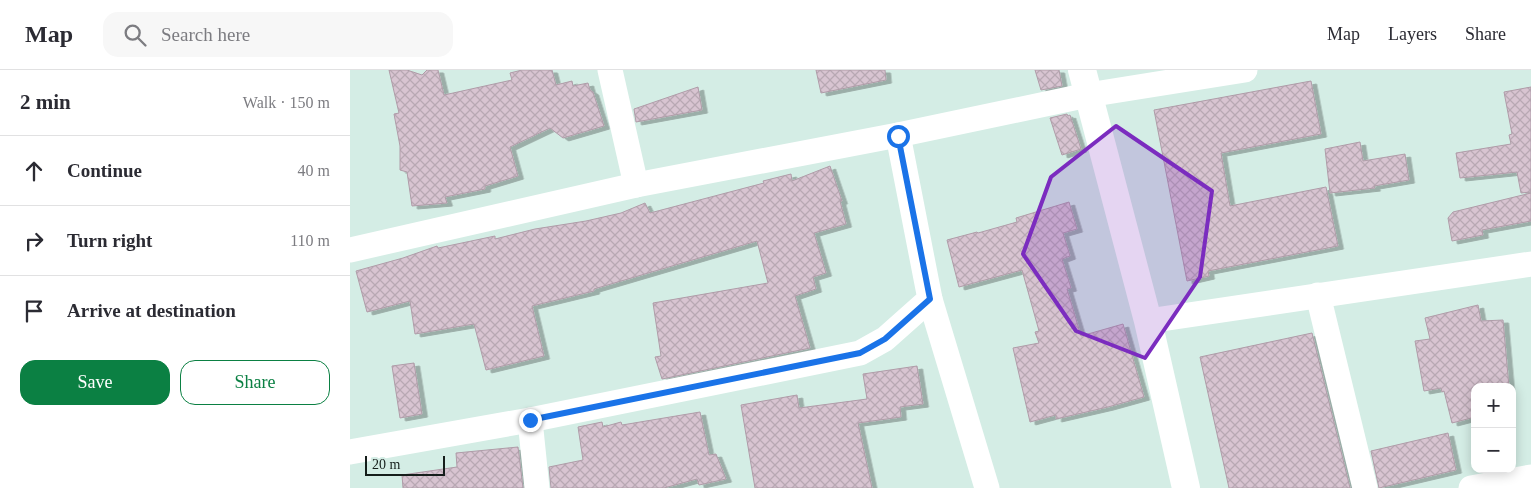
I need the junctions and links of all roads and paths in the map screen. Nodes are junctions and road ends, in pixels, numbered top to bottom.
1 (610, 70) edge
2 (1245, 70) edge
3 (1085, 83) edge
4 (898, 136) junction
5 (636, 185) junction
6 (350, 250) edge
7 (1531, 264) edge
8 (1318, 295) junction
9 (930, 299) junction
10 (1148, 321) junction
11 (530, 420) junction
12 (350, 452) edge
13 (1531, 477) edge
14 (537, 488) edge
15 (988, 488) edge
16 (1186, 488) edge
17 (1365, 488) edge
18 (1471, 488) edge

1 - 5 street
2 - 3 street
3 - 4 street
3 - 10 main road
4 - 5 street
4 - 9 street
5 - 6 street
7 - 8 street
8 - 10 street
8 - 17 street
9 - 11 street
9 - 15 street
10 - 16 main road
11 - 12 street
11 - 14 street
13 - 18 street

